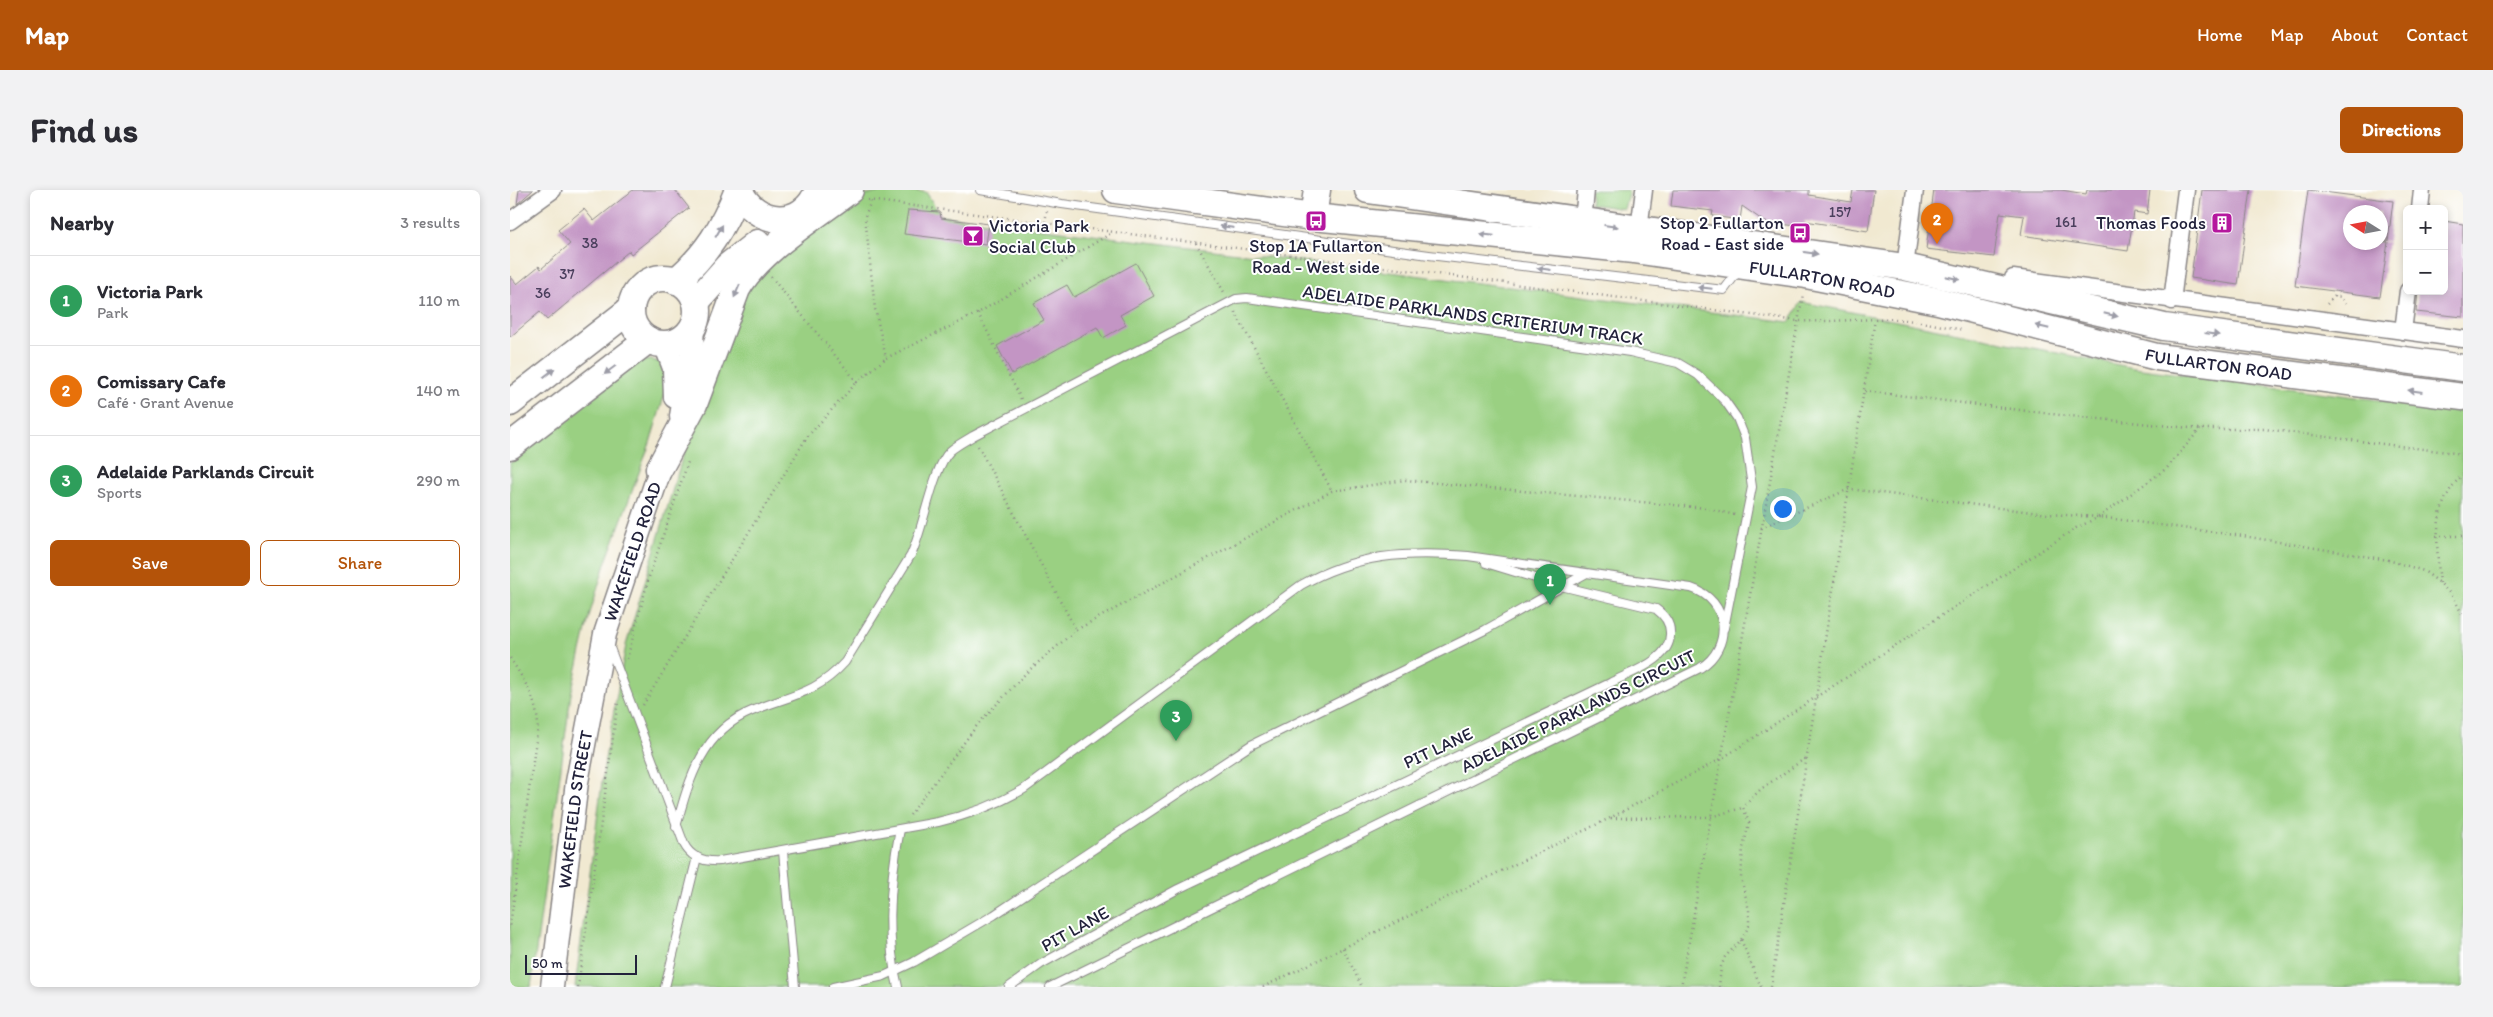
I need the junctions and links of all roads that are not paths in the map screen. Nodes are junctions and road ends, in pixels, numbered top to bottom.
1 (553, 190) edge
2 (738, 190) edge
3 (818, 190) edge
4 (980, 190) edge
5 (1116, 190) edge
6 (1317, 190) edge
7 (1368, 190) edge
8 (1586, 190) edge
9 (1644, 190) edge
10 (1915, 190) edge
11 (2186, 190) edge
12 (2422, 190) edge
13 (862, 197) edge
14 (2420, 205) edge
15 (794, 216) junction
16 (1313, 216) junction
17 (511, 220) edge
18 (1639, 229) junction
19 (1585, 234) junction
20 (1742, 266) junction
21 (1905, 267) junction
22 (2013, 278) dead end
23 (676, 280) junction
24 (1903, 293) junction
25 (2408, 295) edge
26 (2172, 301) junction
27 (631, 309) junction
28 (2255, 312) junction
29 (694, 314) junction
30 (2403, 331) junction
31 (2250, 339) junction
32 (2463, 339) edge
33 (657, 342) junction
34 (2463, 368) edge
35 (2247, 369) junction
36 (2463, 397) edge
37 (510, 403) edge
38 (510, 446) edge
39 (660, 469) junction
40 (1468, 556) junction
41 (1585, 574) junction
42 (1565, 587) junction
43 (605, 634) junction
44 (1723, 634) junction
45 (676, 827) junction
46 (900, 829) junction
47 (783, 851) junction
48 (697, 857) junction
49 (894, 972) junction
50 (552, 987) edge
51 (665, 987) edge
52 (795, 987) edge
53 (833, 987) edge
54 (898, 987) edge
55 (1009, 987) edge
56 (1050, 987) edge

1 - 17 street
2 - 15 highway
23 -> 2 highway
3 - 15 highway
20 -> 4 lane
5 - 16 highway, FULLARTON ROAD
6 - 16 highway
7 - 19 highway, FULLARTON ROAD
8 - 19 street
9 - 18 street
10 - 21 street
11 - 26 street
12 - 14 street
13 -> 39 highway
15 - 29 highway
19 -> 16 highway, FULLARTON ROAD
19 -> 18 highway, FULLARTON ROAD
18 -> 21 highway, FULLARTON ROAD
19 - 20 highway, FULLARTON ROAD
20 - 24 highway, FULLARTON ROAD
21 - 24 highway
21 -> 31 highway, FULLARTON ROAD
22 - 26 street
23 - 27 highway
23 - 29 highway
35 -> 24 highway, FULLARTON ROAD
25 - 30 street
26 - 28 street
27 - 33 highway
37 -> 27 highway
28 - 30 street
28 - 31 street, FULLARTON ROAD
29 - 33 highway
29 - 39 main road, WAKEFIELD ROAD
30 - 32 street
31 - 34 highway, FULLARTON ROAD
31 - 35 highway
33 -> 38 highway
33 - 39 main road, WAKEFIELD ROAD
36 -> 35 highway, FULLARTON ROAD
39 - 43 main road, WAKEFIELD ROAD
40 - 41 lane
40 - 42 lane, PIT LANE
40 - 46 lane
41 - 42 lane
41 - 44 lane
42 - 49 lane
42 - 55 lane, PIT LANE
43 - 45 lane
43 - 50 main road, WAKEFIELD STREET
44 - 45 lane, ADELAIDE PARKLANDS CRITERIUM TRACK
44 - 56 lane, ADELAIDE PARKLANDS CIRCUIT
45 - 48 lane
46 - 47 lane
46 - 49 lane
47 - 48 lane
47 - 52 lane
48 - 51 lane
49 - 53 lane
49 - 54 lane

